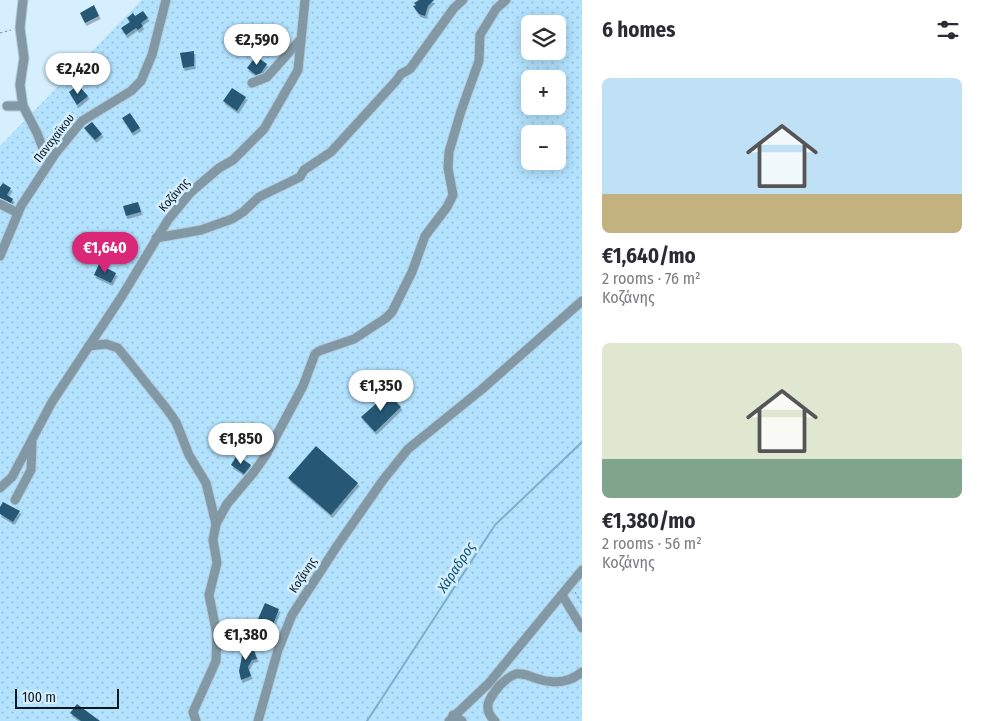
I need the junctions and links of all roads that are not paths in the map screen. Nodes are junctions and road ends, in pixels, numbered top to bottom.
1 (23, 0) edge
2 (166, 0) edge
3 (305, 0) edge
4 (463, 0) edge
5 (506, 0) edge
6 (300, 40) junction
7 (252, 83) dead end
8 (7, 106) dead end
9 (23, 106) junction
10 (50, 160) junction
11 (0, 204) edge
12 (18, 213) junction
13 (156, 238) junction
14 (0, 256) edge
15 (582, 300) edge
16 (89, 346) junction
17 (32, 440) junction
18 (0, 488) edge
19 (15, 500) dead end
20 (216, 524) junction
21 (582, 570) edge
22 (562, 595) junction
23 (582, 628) edge
24 (582, 672) edge
25 (451, 718) edge
26 (196, 721) edge
27 (258, 721) edge
28 (462, 721) edge
29 (495, 721) edge

1 - 9 street
2 - 10 street, Παναχαϊκου
3 - 6 street, Κοζάνης
4 - 13 street
5 - 20 street
6 - 7 street
6 - 13 street, Κοζάνης
8 - 9 street
9 - 10 street
10 - 12 street, Παναχαϊκου
11 - 12 street
12 - 14 street, Παναχαϊκου
13 - 16 street, Κοζάνης
15 - 27 street, Κοζάνης
16 - 17 street, Κοζάνης
16 - 20 street
17 - 18 street, Κοζάνης
17 - 19 street
20 - 26 street
21 - 22 street
22 - 23 street
22 - 25 street
24 - 29 street
25 - 28 street

